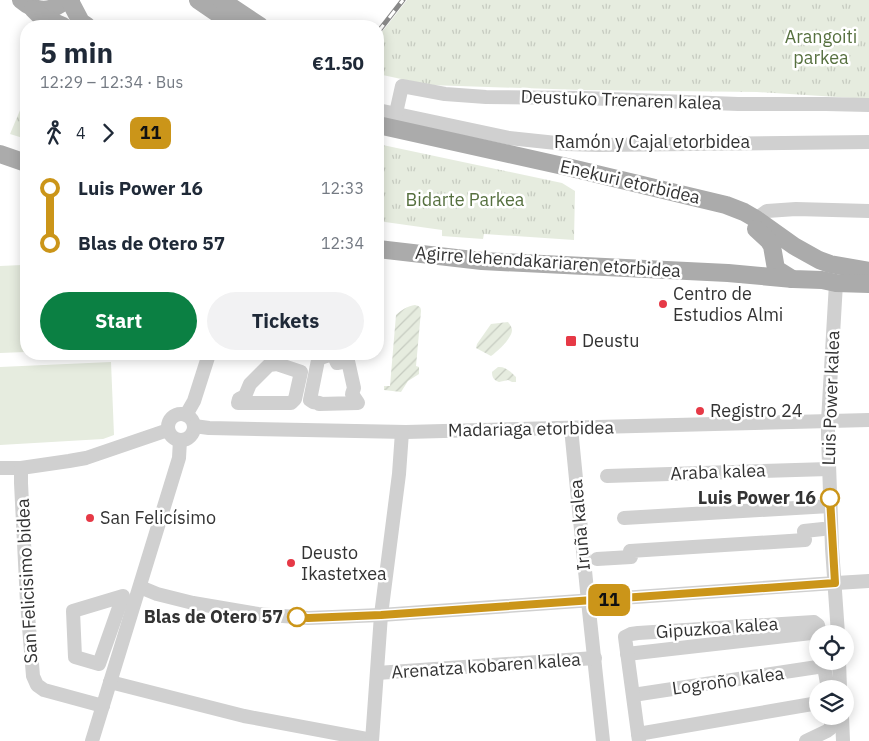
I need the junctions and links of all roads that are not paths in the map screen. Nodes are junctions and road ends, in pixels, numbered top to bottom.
1 (10, 0) edge
2 (65, 0) edge
3 (71, 0) edge
4 (198, 0) edge
5 (221, 0) edge
6 (26, 4) edge
7 (49, 20) edge
8 (80, 20) edge
9 (227, 20) edge
10 (251, 20) edge
11 (869, 106) edge
12 (384, 111) edge
13 (396, 113) junction
14 (384, 126) edge
15 (384, 135) edge
16 (869, 142) edge
17 (0, 147) edge
18 (20, 153) edge
19 (0, 154) edge
20 (20, 161) edge
21 (869, 211) edge
22 (756, 219) junction
23 (384, 245) edge
24 (384, 250) edge
25 (776, 269) junction
26 (869, 271) edge
27 (869, 276) edge
28 (793, 279) junction
29 (836, 283) junction
30 (869, 284) edge
31 (207, 360) edge
32 (869, 420) edge
33 (190, 421) junction
34 (828, 421) junction
35 (571, 428) junction
36 (168, 430) junction
37 (402, 432) junction
38 (180, 440) junction
39 (0, 468) edge
40 (21, 468) junction
41 (829, 469) junction
42 (607, 476) dead end
43 (830, 506) junction
44 (624, 518) dead end
45 (823, 529) dead end
46 (597, 559) dead end
47 (869, 582) edge
48 (835, 583) junction
49 (140, 587) junction
50 (588, 601) junction
51 (381, 615) junction
52 (818, 625) edge
53 (837, 625) edge
54 (809, 634) edge
55 (627, 654) junction
56 (75, 657) joint
57 (595, 658) junction
58 (809, 666) edge
59 (377, 673) junction
60 (110, 682) junction
61 (633, 695) junction
62 (809, 705) edge
63 (102, 706) junction
64 (831, 725) edge
65 (842, 725) edge
66 (639, 737) edge
67 (92, 741) edge
68 (372, 741) edge
69 (603, 741) edge
70 (806, 741) edge
71 (843, 741) edge

1 - 6 street
2 - 6 main road
3 - 8 main road
4 - 9 main road
5 - 10 main road
6 - 7 main road
11 - 13 street, Deustuko Trenaren kalea
12 - 13 street, Ramón y Cajal etorbidea
13 - 16 street, Ramón y Cajal etorbidea
14 - 22 main road, Enekuri etorbidea
15 - 25 main road, Enekuri etorbidea
17 - 18 main road
19 - 20 main road
21 - 22 street
22 - 26 main road, Enekuri etorbidea
23 - 25 main road, Agirre lehendakariaren etorbidea
24 - 28 main road, Agirre lehendakariaren etorbidea
25 - 27 main road, Agirre lehendakariaren etorbidea
25 - 28 main road
28 - 29 main road, Agirre lehendakariaren etorbidea
29 - 30 main road, Agirre lehendakariaren etorbidea
29 - 34 street, Luis Power kalea
31 - 33 street
32 - 34 street, Madariaga etorbidea
33 - 36 street
33 - 37 street, Madariaga etorbidea
33 - 38 street
34 - 35 street, Madariaga etorbidea
34 - 41 street, Luis Power kalea
35 - 37 street, Madariaga etorbidea
35 - 50 street, Iruña kalea
36 - 38 street
36 - 40 street
37 - 51 street
38 - 49 street
39 - 40 street
40 - 63 street, San Felicisimo bidea
41 - 42 street, Araba kalea
41 - 43 street, Luis Power kalea
43 - 44 street
43 - 48 street, Luis Power kalea
45 - 46 street
47 - 48 street
48 - 50 street
48 - 53 street, Luis Power kalea
49 - 51 street
49 - 60 street
50 - 51 street
50 - 57 street, Iruña kalea
51 - 59 street
52 - 55 street, Gipuzkoa kalea
54 - 55 street, Gipuzkoa kalea
55 - 61 street, Gipuzkoa kalea
56 - 56 street
57 - 59 street, Arenatza kobaren kalea
57 - 69 street, Iruña kalea
58 - 61 street, Logroño kalea
59 - 68 street
60 - 63 street
60 - 68 street
61 - 66 street, Gipuzkoa kalea
62 - 66 street
63 - 67 street
64 - 70 street
65 - 71 street

